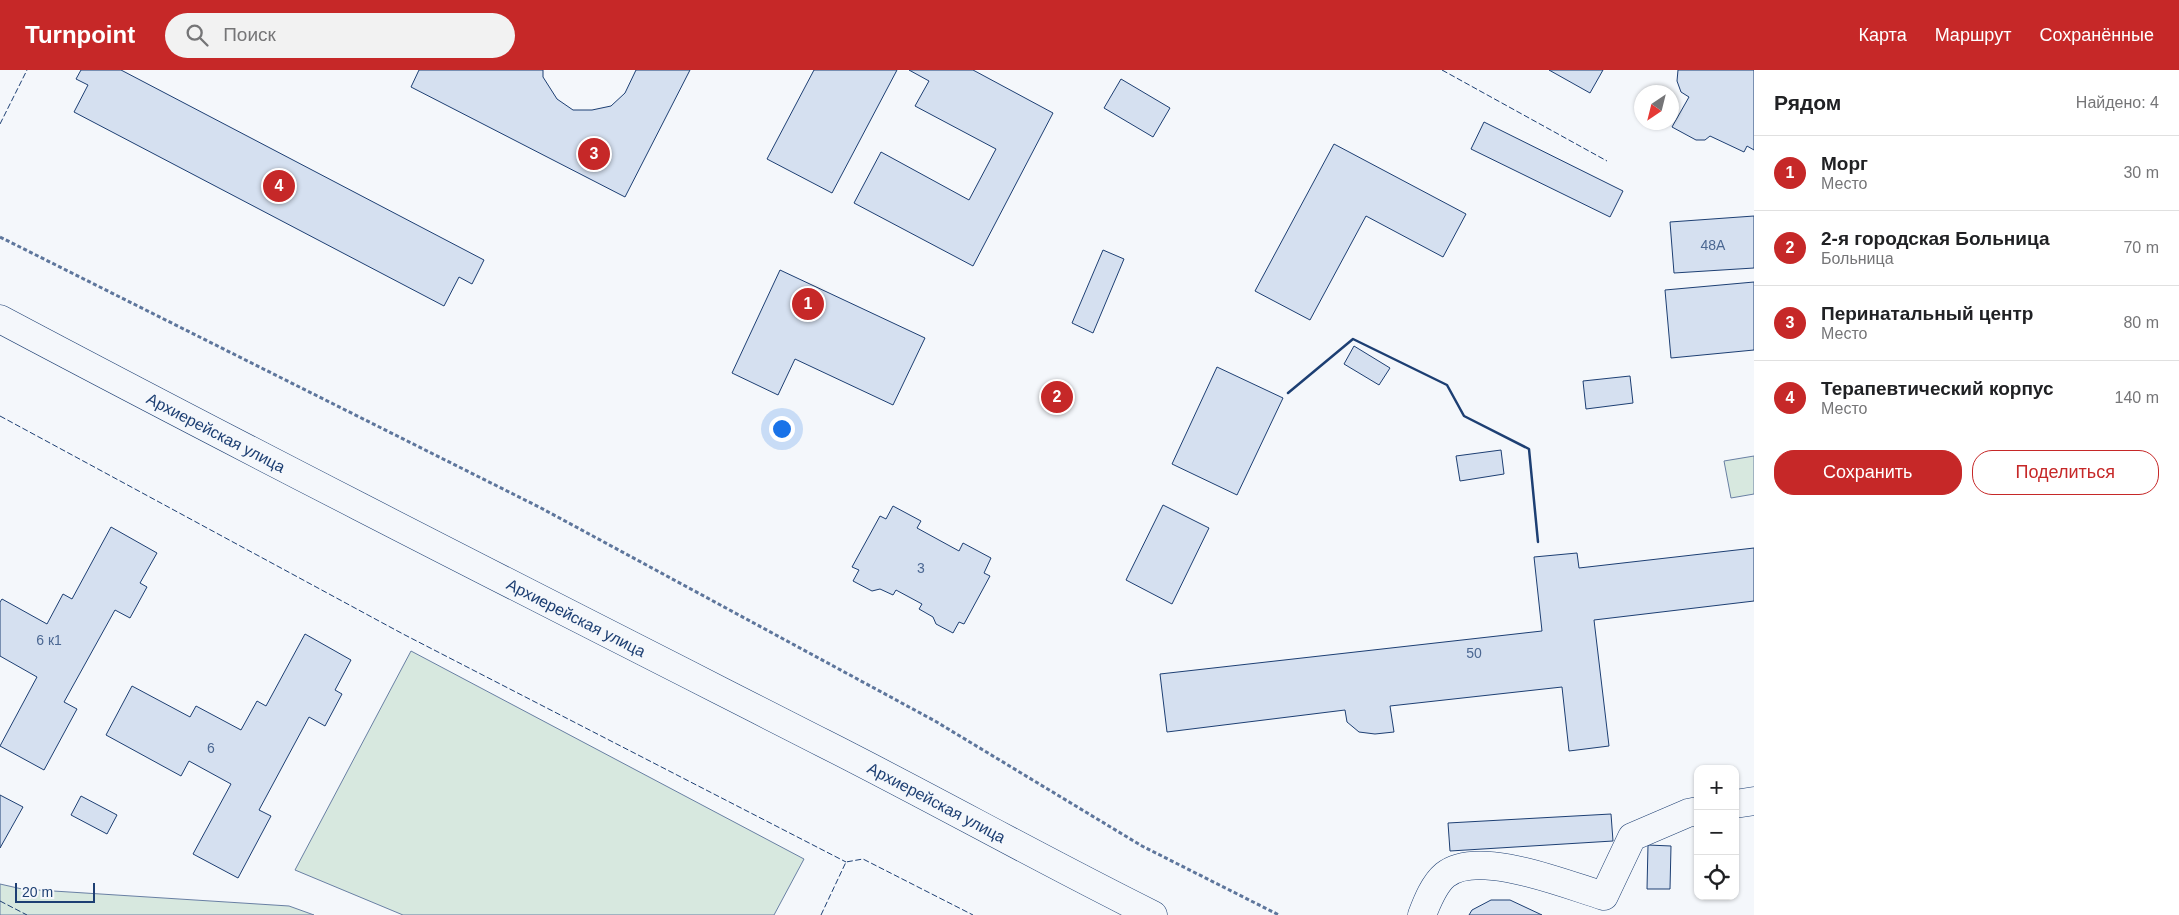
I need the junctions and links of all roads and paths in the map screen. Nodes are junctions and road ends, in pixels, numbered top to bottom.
1 (0, 237) edge
2 (0, 319) edge
3 (1754, 801) edge
4 (1739, 803) edge
5 (1694, 812) edge
6 (1153, 915) edge
7 (1279, 915) edge
8 (1422, 915) edge

1 - 7 path
2 - 6 street, Архиерейская улица
3 - 4 street
5 - 8 street

